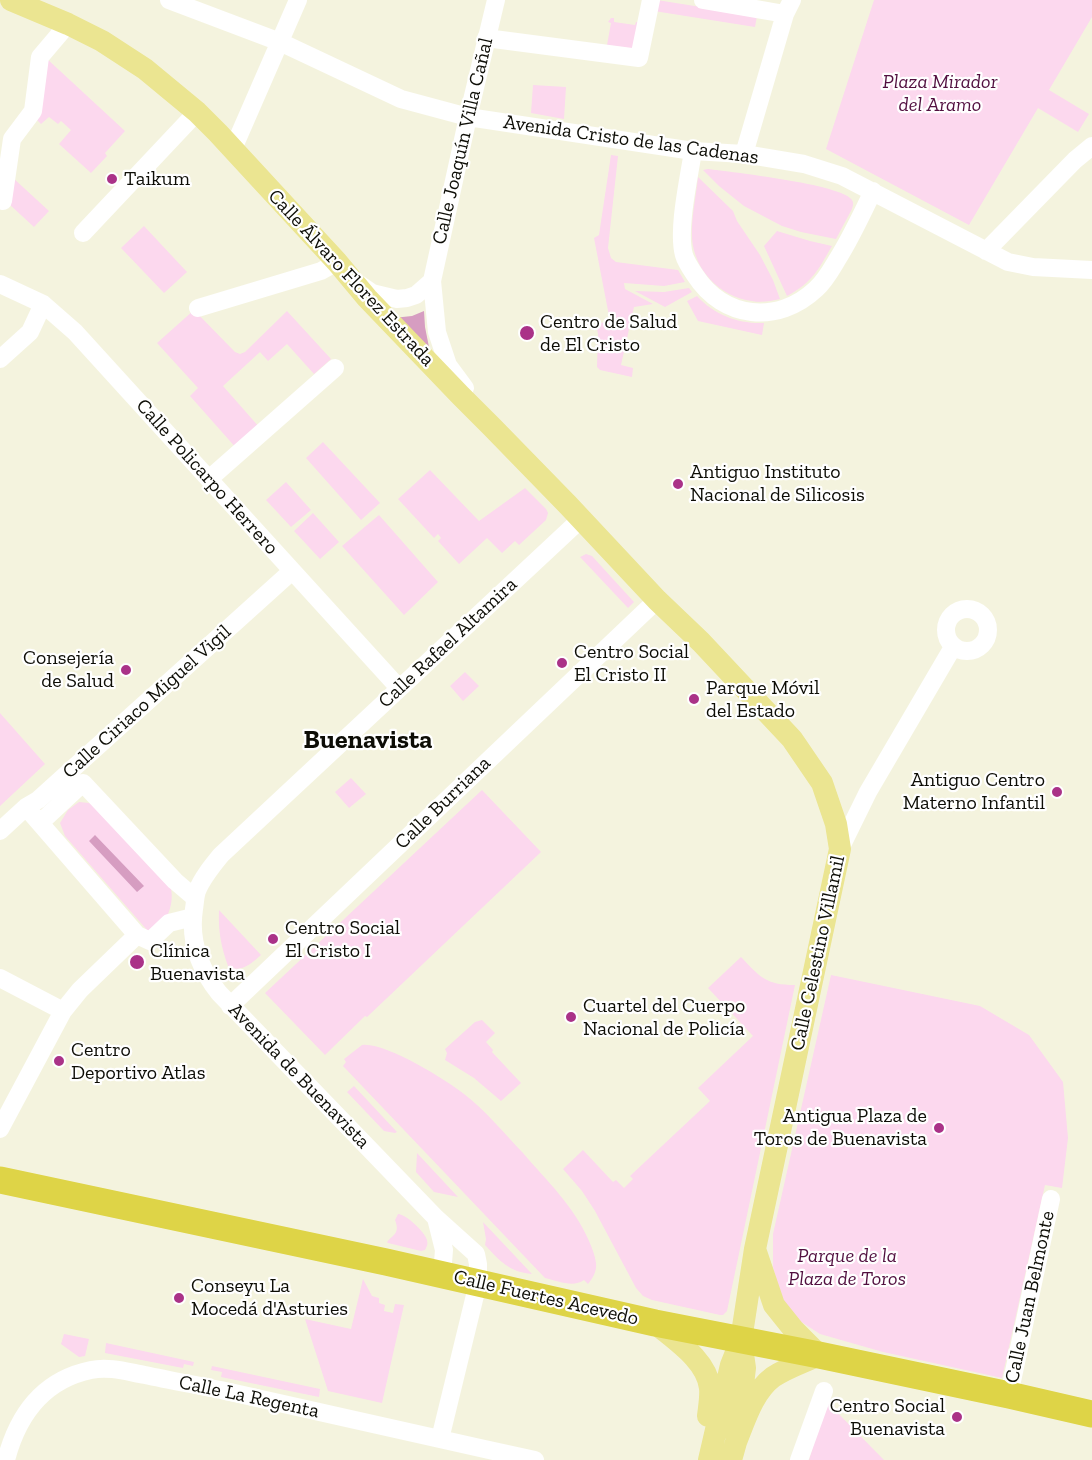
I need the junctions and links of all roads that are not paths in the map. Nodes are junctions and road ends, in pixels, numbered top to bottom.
1 (169, 0) edge
2 (298, 0) edge
3 (496, 0) edge
4 (651, 0) edge
5 (703, 0) edge
6 (16, 1) edge
7 (789, 7) edge
8 (68, 24) junction
9 (486, 38) junction
10 (280, 42) junction
11 (197, 112) junction
12 (468, 117) junction
13 (1092, 147) edge
14 (233, 149) junction
15 (693, 151) junction
16 (744, 154) junction
17 (873, 191) junction
18 (3, 201) dead end
19 (83, 232) dead end
20 (986, 251) junction
21 (344, 270) junction
22 (1092, 270) edge
23 (432, 281) junction
24 (0, 284) edge
25 (43, 304) junction
26 (198, 309) dead end
27 (0, 359) edge
28 (334, 368) dead end
29 (492, 427) junction
30 (209, 479) junction
31 (581, 519) junction
32 (292, 571) junction
33 (657, 600) junction
34 (953, 647) dead end
35 (399, 688) junction
36 (26, 807) junction
37 (40, 823) junction
38 (0, 831) edge
39 (840, 849) junction
40 (195, 898) junction
41 (193, 917) junction
42 (137, 935) junction
43 (0, 978) edge
44 (230, 1006) junction
45 (63, 1011) junction
46 (0, 1130) edge
47 (0, 1180) edge
48 (1051, 1198) dead end
49 (436, 1218) junction
50 (755, 1249) junction
51 (442, 1275) junction
52 (478, 1283) junction
53 (655, 1323) junction
54 (741, 1340) junction
55 (819, 1354) junction
56 (824, 1391) dead end
57 (1009, 1395) junction
58 (1092, 1414) edge
59 (440, 1439) junction
60 (734, 1451) edge
61 (6, 1460) edge
62 (535, 1460) edge
63 (707, 1460) edge
64 (799, 1460) edge

1 - 10 street, Avenida Cristo de las Cadenas
2 - 10 street
3 - 9 street, Calle Joaquín Villa Cañal
4 - 9 street
5 - 7 street
6 - 8 main road, Calle Álvaro Florez Estrada
7 - 16 street
8 - 11 main road, Calle Álvaro Florez Estrada
8 - 18 street
9 - 12 street, Calle Joaquín Villa Cañal
10 - 12 street, Avenida Cristo de las Cadenas
10 - 14 street
11 - 14 main road, Calle Álvaro Florez Estrada
11 - 19 street
12 - 15 street, Avenida Cristo de las Cadenas
12 - 23 street, Calle Joaquín Villa Cañal
13 - 20 street
14 - 21 main road, Calle Álvaro Florez Estrada
15 - 16 street, Avenida Cristo de las Cadenas
15 - 17 street
16 - 17 street, Avenida Cristo de las Cadenas
17 - 20 street, Avenida Cristo de las Cadenas
20 - 22 street, Avenida Cristo de las Cadenas
21 - 23 street
21 - 26 street
21 - 29 main road, Calle Álvaro Florez Estrada
23 - 29 street, Calle Joaquín Villa Cañal
24 - 25 street, Calle Policarpo Herrero
25 - 27 street
25 - 30 street, Calle Policarpo Herrero
28 - 30 street
29 - 31 main road, Calle Álvaro Florez Estrada
30 - 32 street, Calle Policarpo Herrero
31 - 33 main road, Calle Álvaro Florez Estrada
31 - 35 street, Calle Rafael Altamira
32 - 35 street, Calle Policarpo Herrero
32 - 36 street, Calle Ciriaco Miguel Vigil
33 - 39 main road, Calle Álvaro Florez Estrada
33 - 44 street, Calle Burriana
34 - 39 street, Calle Celestino Villamil
35 - 40 street, Calle Rafael Altamira
36 - 37 street
36 - 38 street, Calle Ciriaco Miguel Vigil
37 - 40 street
37 - 42 street
39 - 50 main road, Calle Celestino Villamil
40 - 41 street, Calle Rafael Altamira
41 - 42 street
41 - 44 street, Avenida de Buenavista
42 - 45 street
43 - 45 street
44 - 49 street, Avenida de Buenavista
45 - 46 street
47 - 51 highway, Calle Fuertes Acevedo
48 - 57 street, Calle Juan Belmonte
49 - 51 street
49 - 52 street, Avenida de Buenavista
50 - 54 main road, Calle Celestino Villamil
50 - 55 main road
51 - 52 highway, Calle Fuertes Acevedo
52 - 53 highway, Calle Fuertes Acevedo
52 - 59 street, Avenida de Buenavista
53 - 54 highway, Calle Fuertes Acevedo
53 - 63 main road
54 - 55 highway, Calle Fuertes Acevedo
54 - 60 main road
54 - 63 main road
55 - 57 highway, Calle Fuertes Acevedo
55 - 60 main road
56 - 64 street
57 - 58 highway, Calle Fuertes Acevedo
59 - 61 street, Calle La Regenta
59 - 62 street, Calle La Regenta

